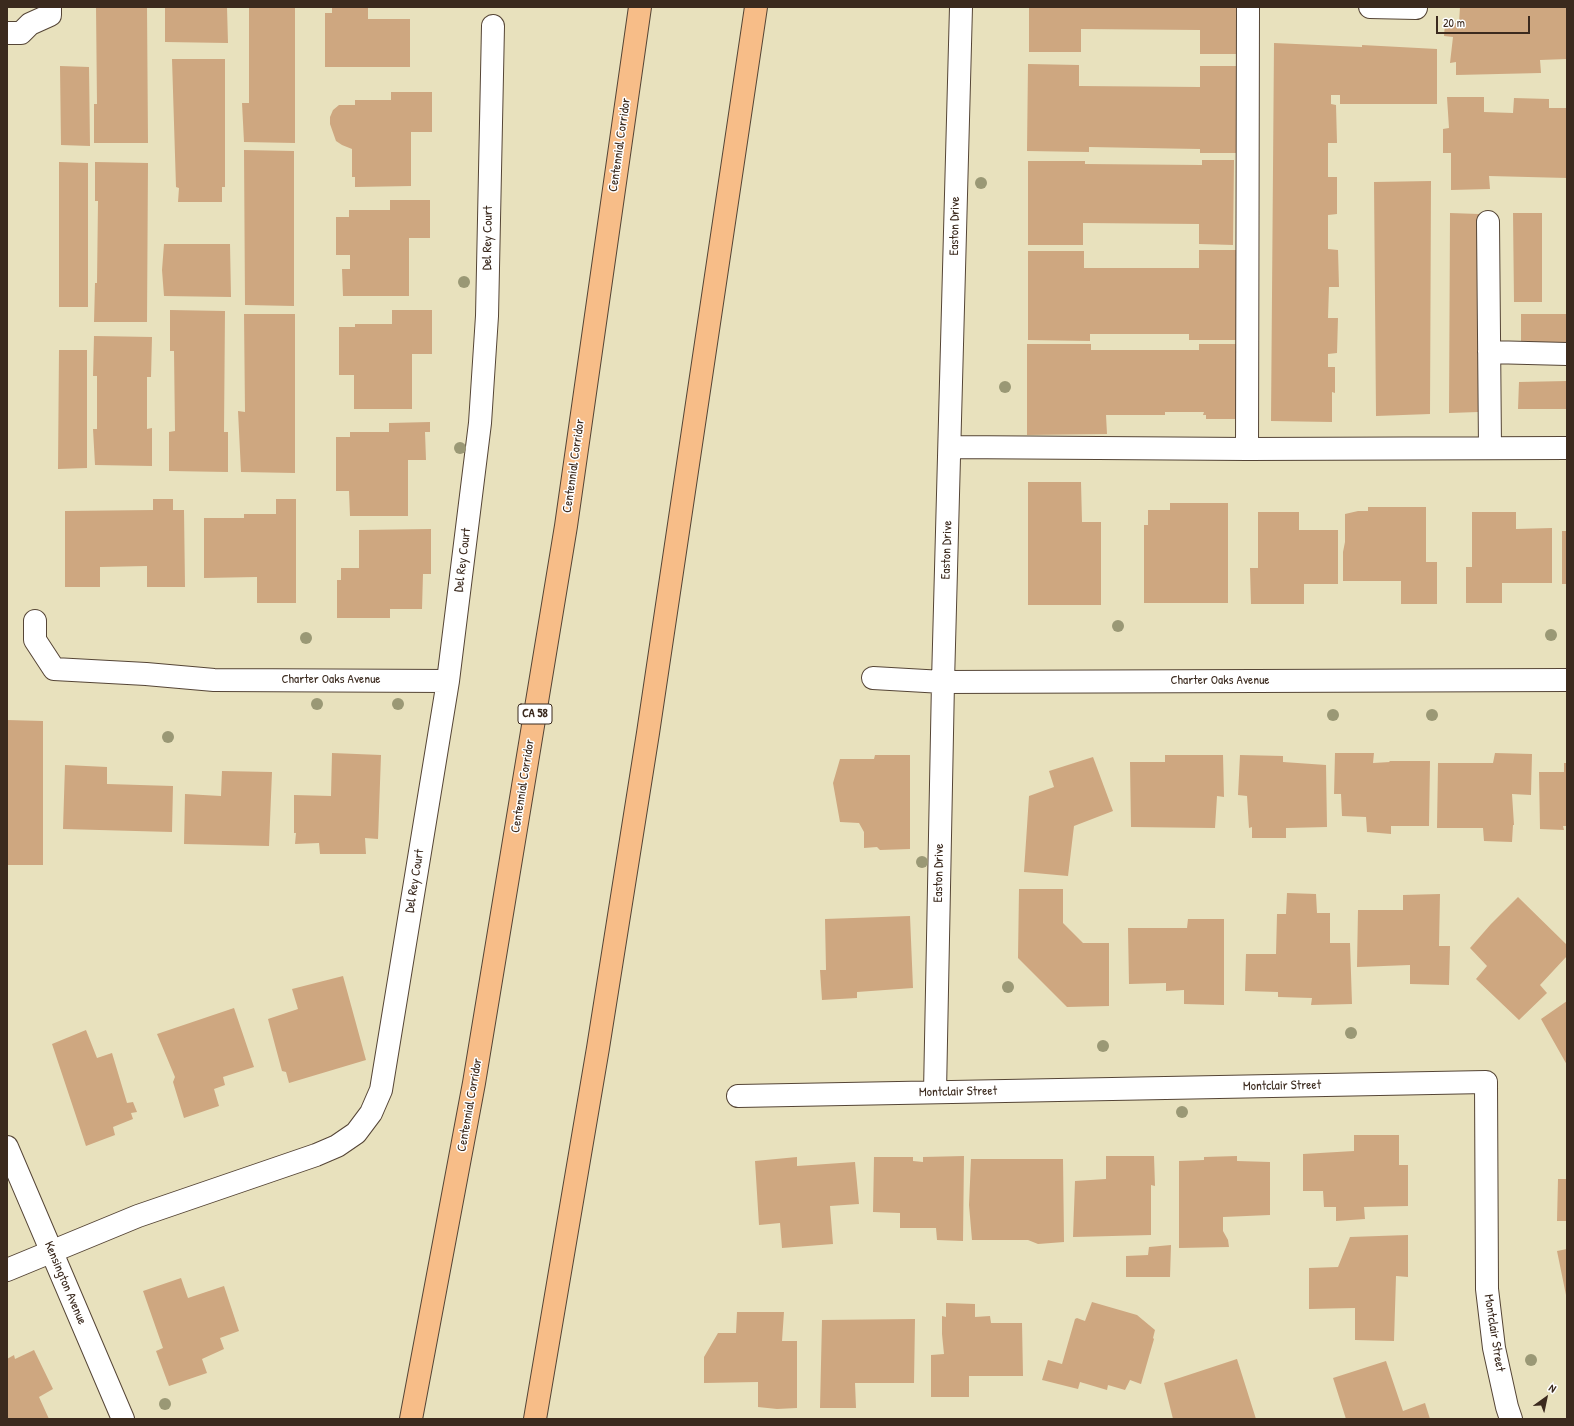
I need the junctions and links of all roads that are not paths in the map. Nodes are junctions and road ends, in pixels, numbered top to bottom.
1 (50, 7) edge
2 (640, 7) edge
3 (756, 7) edge
4 (961, 7) edge
5 (1248, 7) edge
6 (1370, 7) edge
7 (1416, 8) edge
8 (493, 26) dead end
9 (7, 32) edge
10 (1488, 222) dead end
11 (1490, 352) junction
12 (1567, 354) edge
13 (950, 447) junction
14 (1490, 448) junction
15 (1567, 448) edge
16 (1247, 449) junction
17 (35, 621) dead end
18 (873, 678) dead end
19 (1567, 680) edge
20 (448, 681) junction
21 (943, 682) junction
22 (935, 1092) junction
23 (738, 1096) dead end
24 (7, 1147) edge
25 (52, 1250) junction
26 (7, 1270) edge
27 (123, 1419) edge
28 (412, 1419) edge
29 (535, 1419) edge
30 (1511, 1419) edge

1 - 9 street
2 - 28 highway, Centennial Corridor / CA 58
3 - 29 highway
4 - 13 street, Easton Drive
5 - 16 street
6 - 7 street
8 - 20 street, Del Rey Court
10 - 11 street
11 - 12 street
11 - 14 street
13 - 16 street
13 - 21 street, Easton Drive
14 - 15 street
14 - 16 street
17 - 20 street, Charter Oaks Avenue
18 - 21 street, Charter Oaks Avenue
19 - 21 street, Charter Oaks Avenue
20 - 25 street, Del Rey Court
21 - 22 street, Easton Drive
22 - 23 street, Montclair Street
22 - 30 street, Montclair Street
24 - 25 street, Kensington Avenue
25 - 26 street, Del Rey Court
25 - 27 street, Kensington Avenue

